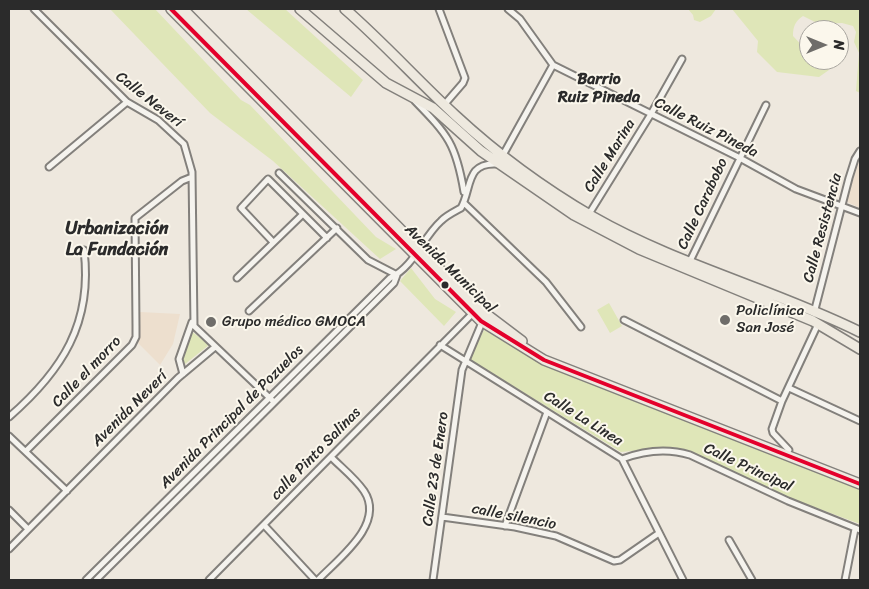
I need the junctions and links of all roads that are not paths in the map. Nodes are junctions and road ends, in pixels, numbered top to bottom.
1 (34, 9) edge
2 (171, 9) edge
3 (183, 9) edge
4 (300, 9) edge
5 (344, 9) edge
6 (439, 9) edge
7 (508, 9) edge
8 (682, 59) dead end
9 (553, 65) junction
10 (411, 98) junction
11 (127, 102) junction
12 (444, 105) junction
13 (766, 105) dead end
14 (651, 114) junction
15 (860, 151) edge
16 (503, 155) junction
17 (738, 157) junction
18 (498, 164) junction
19 (49, 167) dead end
20 (279, 173) dead end
21 (192, 177) junction
22 (464, 196) junction
23 (464, 203) junction
24 (841, 206) junction
25 (860, 213) edge
26 (303, 214) junction
27 (589, 214) junction
28 (337, 228) junction
29 (327, 238) junction
30 (273, 242) junction
31 (84, 250) dead end
32 (418, 253) junction
33 (690, 262) junction
34 (397, 275) junction
35 (237, 278) dead end
36 (475, 310) junction
37 (249, 311) dead end
38 (814, 313) junction
39 (484, 318) junction
40 (624, 320) dead end
41 (192, 321) junction
42 (818, 324) junction
43 (581, 327) dead end
44 (860, 332) edge
45 (440, 345) junction
46 (215, 347) junction
47 (860, 349) edge
48 (464, 361) junction
49 (183, 374) junction
50 (789, 388) junction
51 (272, 400) junction
52 (782, 401) junction
53 (547, 412) junction
54 (692, 416) junction
55 (9, 417) edge
56 (860, 420) edge
57 (9, 436) edge
58 (789, 450) junction
59 (26, 451) junction
60 (331, 457) junction
61 (622, 459) junction
62 (860, 478) edge
63 (860, 484) edge
64 (182, 485) junction
65 (187, 489) junction
66 (67, 491) junction
67 (9, 510) edge
68 (442, 517) junction
69 (264, 525) junction
70 (505, 526) junction
71 (28, 529) junction
72 (858, 530) edge
73 (659, 533) junction
74 (729, 540) dead end
75 (9, 549) edge
76 (98, 568) junction
77 (103, 573) junction
78 (86, 580) edge
79 (96, 580) edge
80 (209, 580) edge
81 (316, 580) edge
82 (434, 580) edge
83 (683, 580) edge
84 (752, 580) edge
85 (845, 580) edge

1 - 11 street, Calle Neverí
2 - 32 highway, Avenida Municipal
3 - 32 highway, Avenida Municipal
4 - 10 highway
5 - 12 highway
6 - 12 street
7 - 9 street, Calle Ruiz Pineda
8 - 14 street, Calle Marina
9 - 14 street, Calle Ruiz Pineda
9 - 16 street
10 - 18 highway
10 - 22 street
11 - 19 street
11 - 21 street, Calle Neverí
12 - 16 highway
13 - 17 street, Calle Carabobo
14 - 17 street, Calle Ruiz Pineda
14 - 27 street, Calle Marina
15 - 24 street, Calle Resistencia
16 - 27 highway
17 - 24 street, Calle Ruiz Pineda
17 - 33 street, Calle Carabobo
18 - 22 street
18 - 42 highway
20 - 28 street
21 - 41 street, Calle Neverí
21 - 59 street, Calle el morro
22 - 23 street
23 - 32 street, Avenida Principal de Pozuelos
23 - 43 street
24 - 25 street, Calle Ruiz Pineda
24 - 38 street, Calle Resistencia
26 - 29 street
26 - 30 street
26 - 30 street
27 - 33 highway
28 - 29 street
28 - 34 street
29 - 37 street
30 - 35 street
31 - 55 street
32 - 34 street, Avenida Principal de Pozuelos
32 - 36 highway, Avenida Municipal
33 - 38 highway
34 - 51 street, Avenida Principal de Pozuelos
36 - 39 highway, Avenida Municipal
36 - 45 street, calle Pinto Salinas
38 - 44 highway
39 - 48 street, Calle 23 de Enero
39 - 54 highway, Avenida Municipal
40 - 52 street
41 - 46 street
41 - 49 street, Calle Neverí
42 - 47 highway
42 - 50 street
45 - 48 street, Calle La Línea
45 - 60 street, calle Pinto Salinas
46 - 49 street, Avenida Neverí
46 - 51 street
48 - 53 street, Calle La Línea
48 - 68 street, Calle 23 de Enero
49 - 66 street, Avenida Neverí
50 - 52 street
50 - 56 street
51 - 64 street, Avenida Principal de Pozuelos
51 - 65 street, Avenida Principal de Pozuelos
52 - 58 street
53 - 61 street, Calle La Línea
53 - 70 street
54 - 58 highway, Avenida Municipal
54 - 63 highway, Avenida Municipal
57 - 59 street
58 - 62 highway, Avenida Municipal
59 - 66 street
60 - 69 street, calle Pinto Salinas
60 - 81 street
61 - 72 street, Calle Principal
61 - 73 street, Calle La Línea
64 - 65 street
64 - 76 street, Avenida Principal de Pozuelos
65 - 77 street, Avenida Principal de Pozuelos
66 - 71 street, Avenida Neverí
67 - 71 street
68 - 70 street, calle silencio
68 - 82 street, Calle 23 de Enero
69 - 80 street, calle Pinto Salinas
69 - 81 street
70 - 73 street, calle silencio
71 - 75 street, Avenida Neverí
72 - 85 street
73 - 83 street, Calle La Línea
74 - 84 street
76 - 77 street
76 - 78 street, Avenida Principal de Pozuelos
77 - 79 street, Avenida Principal de Pozuelos

